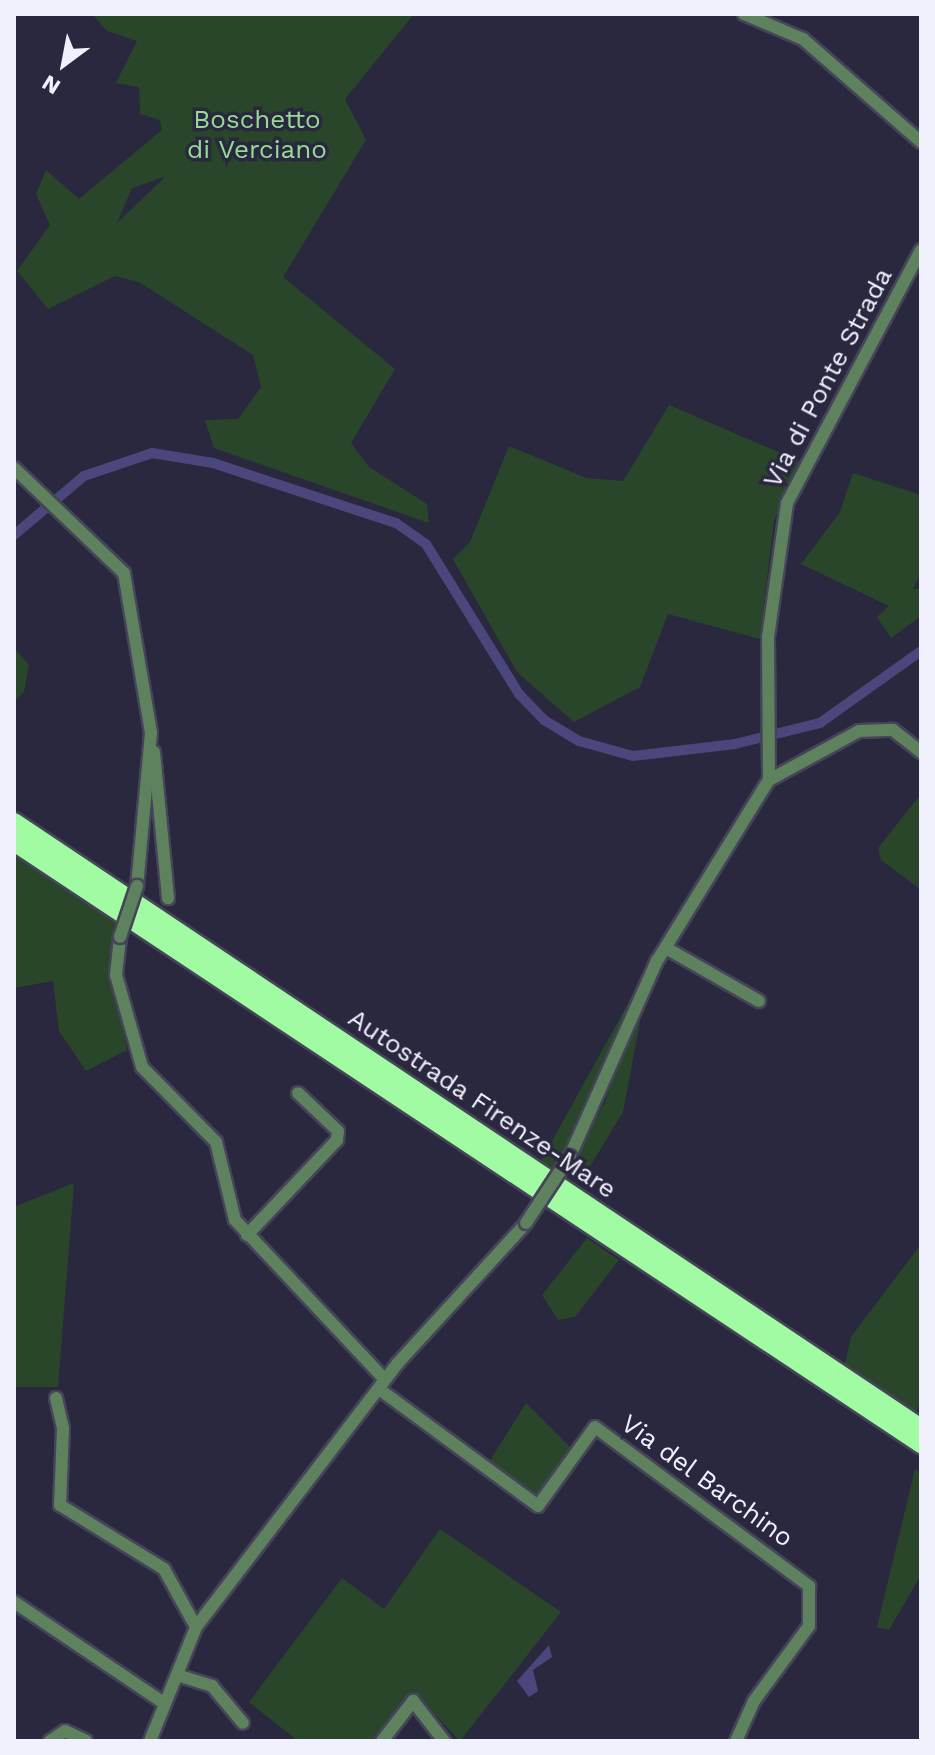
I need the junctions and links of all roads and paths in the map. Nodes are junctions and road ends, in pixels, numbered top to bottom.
1 (744, 14) edge
2 (921, 142) edge
3 (921, 250) edge
4 (14, 468) edge
5 (151, 733) junction
6 (921, 752) edge
7 (769, 780) junction
8 (14, 822) edge
9 (14, 842) edge
10 (168, 898) dead end
11 (666, 948) junction
12 (759, 1001) dead end
13 (298, 1093) dead end
14 (247, 1235) junction
15 (382, 1384) junction
16 (56, 1398) dead end
17 (921, 1428) edge
18 (921, 1444) edge
19 (14, 1602) edge
20 (196, 1627) junction
21 (180, 1676) junction
22 (165, 1704) junction
23 (243, 1723) dead end
24 (50, 1741) edge
25 (86, 1741) edge
26 (150, 1741) edge
27 (382, 1741) edge
28 (444, 1741) edge
29 (736, 1741) edge

1 - 2 street
3 - 7 street, Via di Ponte Strada
4 - 5 street
5 - 10 street
5 - 14 street, bridge
6 - 7 street
7 - 11 street
8 - 17 highway, Autostrada Firenze-Mare
9 - 18 highway, Autostrada Firenze-Mare
11 - 12 street
11 - 15 street, bridge
13 - 14 street
14 - 15 street
15 - 20 street
15 - 29 street, Via del Barchino
16 - 20 street
19 - 22 street
20 - 21 street
21 - 22 street
21 - 23 street
22 - 26 street
24 - 25 street
27 - 28 street

